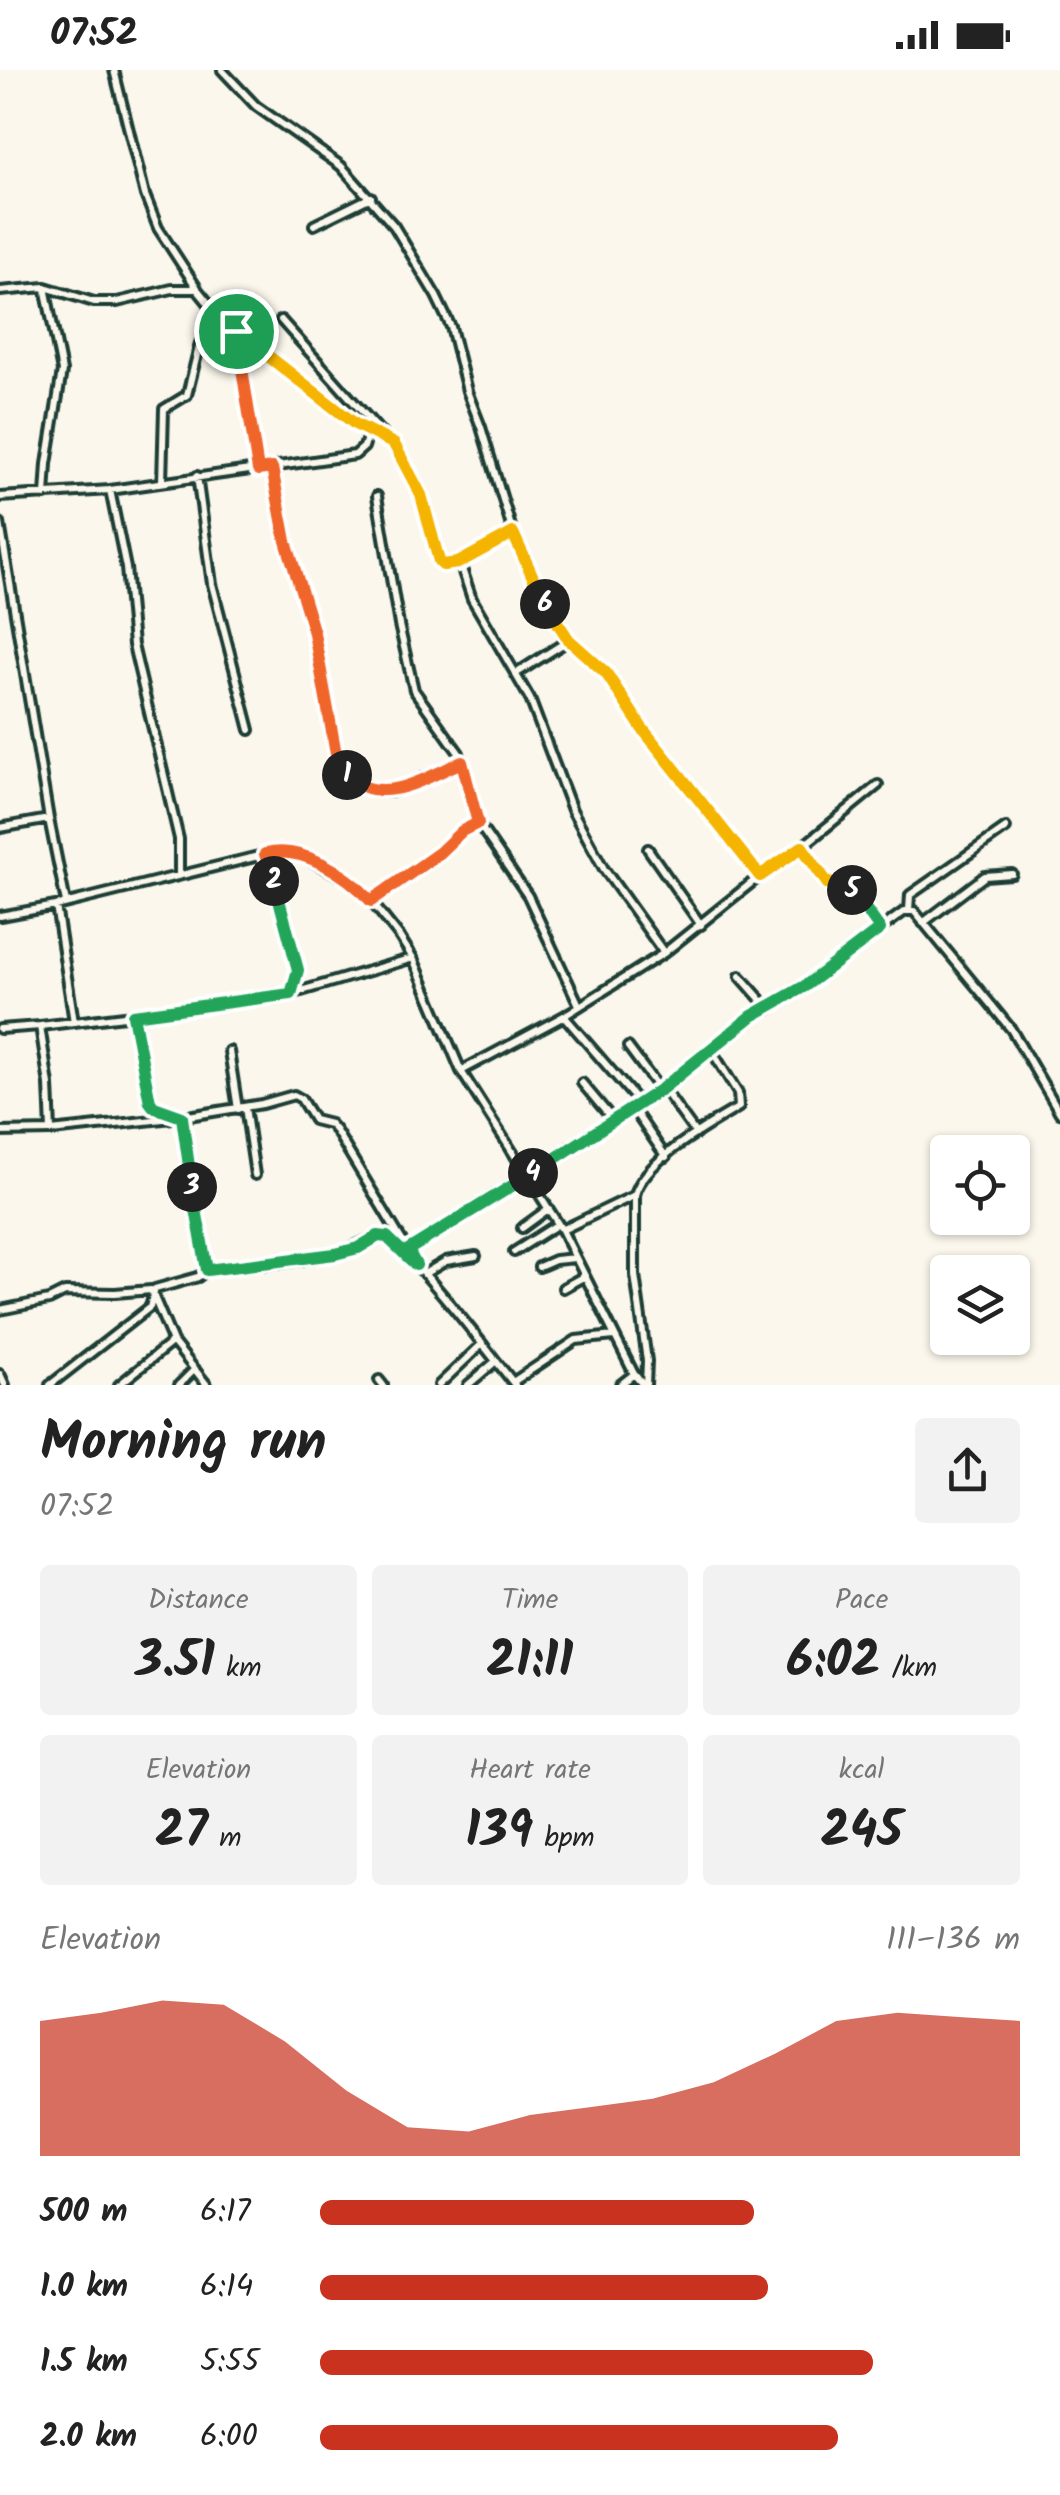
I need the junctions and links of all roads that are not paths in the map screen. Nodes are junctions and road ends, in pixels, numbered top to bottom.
1 (114, 70) edge
2 (222, 70) edge
3 (370, 196) junction
4 (314, 226) dead end
5 (44, 288) junction
6 (198, 289) junction
7 (0, 290) edge
8 (281, 320) dead end
9 (232, 329) junction
10 (368, 430) junction
11 (384, 436) junction
12 (272, 468) junction
13 (258, 470) junction
14 (197, 476) junction
15 (162, 482) junction
16 (110, 490) junction
17 (46, 495) junction
18 (377, 496) dead end
19 (0, 497) edge
20 (0, 523) edge
21 (513, 533) junction
22 (458, 563) junction
23 (569, 640) junction
24 (516, 673) junction
25 (250, 730) dead end
26 (462, 762) junction
27 (878, 785) dead end
28 (49, 819) junction
29 (478, 823) junction
30 (0, 828) edge
31 (1006, 828) dead end
32 (802, 847) junction
33 (648, 849) dead end
34 (265, 854) junction
35 (1012, 874) dead end
36 (179, 875) junction
37 (760, 876) junction
38 (371, 901) junction
39 (66, 903) junction
40 (56, 906) junction
41 (909, 910) junction
42 (0, 916) edge
43 (924, 923) junction
44 (701, 925) junction
45 (880, 929) junction
46 (664, 954) junction
47 (413, 958) junction
48 (740, 976) dead end
49 (291, 994) junction
50 (579, 1005) junction
51 (770, 1009) junction
52 (133, 1015) junction
53 (564, 1016) junction
54 (74, 1022) junction
55 (40, 1026) junction
56 (0, 1029) edge
57 (628, 1046) dead end
58 (228, 1051) dead end
59 (712, 1051) junction
60 (461, 1071) junction
61 (582, 1083) dead end
62 (662, 1089) junction
63 (636, 1106) junction
64 (242, 1108) junction
65 (1060, 1113) edge
66 (182, 1117) junction
67 (613, 1120) junction
68 (51, 1130) junction
69 (0, 1132) edge
70 (696, 1134) junction
71 (666, 1157) junction
72 (255, 1175) dead end
73 (527, 1176) junction
74 (634, 1195) junction
75 (548, 1209) junction
76 (560, 1227) junction
77 (522, 1228) dead end
78 (408, 1250) junction
79 (514, 1252) dead end
80 (476, 1256) dead end
81 (575, 1258) junction
82 (416, 1265) junction
83 (539, 1267) dead end
84 (207, 1270) junction
85 (424, 1274) junction
86 (584, 1276) junction
87 (562, 1288) dead end
88 (154, 1298) junction
89 (0, 1310) edge
90 (614, 1336) junction
91 (172, 1342) junction
92 (482, 1344) junction
93 (496, 1361) junction
94 (195, 1369) junction
95 (0, 1374) edge
96 (634, 1374) junction
97 (514, 1384) edge
98 (4, 1385) edge
99 (50, 1385) edge
100 (119, 1385) edge
101 (179, 1385) edge
102 (207, 1385) edge
103 (439, 1385) edge
104 (468, 1385) edge
105 (620, 1385) edge
106 (645, 1385) edge

1 - 6 street
2 - 3 street
3 - 4 street
3 - 21 street
5 - 6 street
5 - 7 street
5 - 17 street
6 - 9 street
8 - 11 street
9 - 10 street
9 - 13 street
9 - 15 street
10 - 11 street
10 - 12 street
11 - 22 street
12 - 13 street
12 - 26 street
13 - 14 street
14 - 15 street
14 - 25 street
15 - 16 street
16 - 17 street
16 - 36 street
17 - 19 street
18 - 26 street
20 - 28 street
21 - 22 street
21 - 23 street
22 - 24 street
23 - 24 street
23 - 37 street
24 - 46 street
26 - 29 street
27 - 32 street
28 - 30 street
28 - 39 street
29 - 38 street
29 - 50 street
31 - 41 street
32 - 37 street
32 - 45 street
33 - 44 street
34 - 36 street
34 - 38 street
34 - 49 street
35 - 43 street
36 - 39 street
37 - 44 street
38 - 47 street
39 - 40 street
40 - 42 street
40 - 54 street
41 - 43 street
41 - 45 street
43 - 65 street
44 - 46 street
45 - 51 street
46 - 50 street
47 - 49 street
47 - 60 street
48 - 51 street
49 - 52 street
50 - 53 street
51 - 59 street
52 - 54 street
52 - 66 street
53 - 60 street
53 - 63 street
54 - 55 street
55 - 56 street
55 - 68 street
57 - 62 street
58 - 64 street
59 - 62 street
59 - 70 street
60 - 73 street
61 - 67 street
62 - 63 street
62 - 70 street
63 - 67 street
63 - 71 street
64 - 66 street
64 - 72 street
64 - 78 street
66 - 68 street
66 - 84 street
67 - 73 street
68 - 69 street
70 - 71 street
71 - 74 street
73 - 75 street
73 - 78 street
74 - 76 street
74 - 106 street
75 - 76 street
75 - 77 street
76 - 79 street
76 - 81 street
78 - 82 street
80 - 85 street
81 - 83 street
81 - 86 street
82 - 84 street
82 - 85 street
84 - 88 street
85 - 92 street
86 - 87 street
86 - 90 street
88 - 89 street
88 - 91 street
88 - 99 street
90 - 96 street
90 - 97 street
91 - 94 street
91 - 100 street
92 - 93 street
92 - 103 street
93 - 97 street
93 - 104 street
94 - 101 street
94 - 102 street
95 - 98 street
96 - 105 street
96 - 106 street

